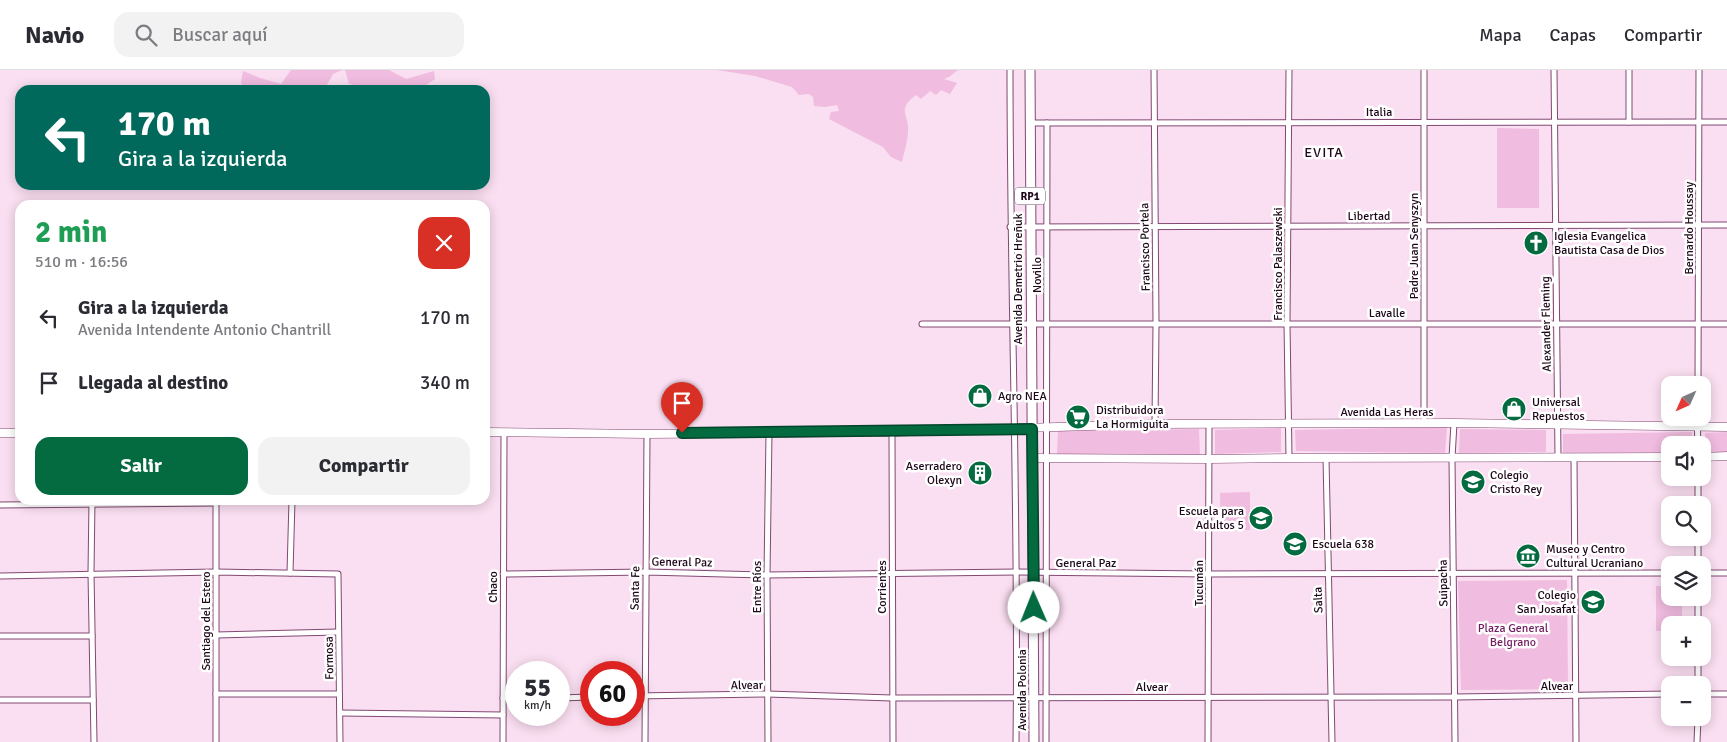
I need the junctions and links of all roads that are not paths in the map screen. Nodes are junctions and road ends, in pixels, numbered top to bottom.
1 (1010, 70) edge
2 (1030, 70) edge
3 (1154, 70) edge
4 (1289, 70) edge
5 (1424, 70) edge
6 (1554, 70) edge
7 (1629, 70) edge
8 (1699, 70) edge
9 (1154, 122) junction
10 (1289, 122) junction
11 (1424, 122) junction
12 (1554, 122) junction
13 (1629, 122) junction
14 (1699, 122) junction
15 (1727, 122) edge
16 (1030, 123) junction
17 (1047, 123) junction
18 (1555, 225) junction
19 (1698, 225) junction
20 (1727, 225) edge
21 (1030, 226) junction
22 (1047, 226) junction
23 (1154, 226) junction
24 (1288, 226) junction
25 (1424, 226) junction
26 (1010, 227) junction
27 (1013, 323) junction
28 (1031, 323) junction
29 (1047, 323) junction
30 (1156, 323) junction
31 (1287, 323) junction
32 (922, 324) dead end
33 (1424, 324) junction
34 (1556, 324) junction
35 (1699, 324) junction
36 (1727, 324) edge
37 (1698, 376) edge
38 (1424, 423) junction
39 (1454, 423) junction
40 (1155, 424) junction
41 (1208, 424) junction
42 (1289, 424) junction
43 (1558, 425) junction
44 (1727, 427) edge
45 (1047, 428) junction
46 (1697, 428) junction
47 (1014, 429) junction
48 (1032, 429) junction
49 (490, 432) edge
50 (504, 432) junction
51 (769, 432) junction
52 (892, 432) junction
53 (0, 433) edge
54 (15, 433) edge
55 (647, 434) junction
56 (1697, 436) edge
57 (1711, 456) edge
58 (1727, 456) edge
59 (1558, 457) junction
60 (1661, 457) edge
61 (1032, 458) junction
62 (1048, 458) junction
63 (1289, 458) junction
64 (1326, 458) junction
65 (1452, 458) junction
66 (1574, 458) junction
67 (1209, 460) junction
68 (0, 505) edge
69 (15, 505) edge
70 (92, 505) edge
71 (216, 505) edge
72 (292, 505) edge
73 (216, 572) junction
74 (646, 572) junction
75 (1017, 572) junction
76 (1033, 572) junction
77 (91, 573) junction
78 (290, 573) junction
79 (892, 573) junction
80 (1048, 573) junction
81 (1328, 573) junction
82 (1452, 573) junction
83 (1575, 573) junction
84 (1661, 573) edge
85 (1711, 573) edge
86 (1727, 573) edge
87 (503, 574) junction
88 (767, 574) junction
89 (1209, 574) junction
90 (0, 576) edge
91 (338, 632) junction
92 (216, 635) junction
93 (0, 636) edge
94 (92, 636) junction
95 (216, 694) junction
96 (339, 694) junction
97 (767, 694) junction
98 (1661, 694) edge
99 (1711, 694) edge
100 (1727, 694) edge
101 (645, 696) joint
102 (1331, 696) junction
103 (1575, 696) junction
104 (1035, 697) junction
105 (1046, 697) junction
106 (1208, 697) junction
107 (1455, 697) junction
108 (503, 698) joint
109 (892, 698) junction
110 (1017, 698) junction
111 (0, 700) edge
112 (93, 700) junction
113 (340, 713) junction
114 (503, 716) junction
115 (645, 726) edge
116 (1698, 726) edge
117 (94, 742) edge
118 (216, 742) edge
119 (340, 742) edge
120 (503, 742) edge
121 (645, 742) edge
122 (768, 742) edge
123 (892, 742) edge
124 (1016, 742) edge
125 (1034, 742) edge
126 (1046, 742) edge
127 (1208, 742) edge
128 (1332, 742) edge
129 (1455, 742) edge
130 (1576, 742) edge
131 (1697, 742) edge

1 - 26 street, Avenida Demetrio Hreñuk
2 - 16 main road, Avenida Demetrio Hreñuk / RP1
3 - 9 street, Francisco Portela
4 - 10 street, Francisco Palaszewski
5 - 11 street, Padre Juan Senyszyn
6 - 12 street, Alexander Fleming
7 - 13 street
8 - 14 street, Bernardo Houssay
9 - 10 street, Italia
9 - 17 street, Italia
9 - 23 street, Francisco Portela
10 - 11 street, Italia
10 - 24 street, Francisco Palaszewski
11 - 12 street, Italia
11 - 25 street, Padre Juan Senyszyn
12 - 13 street, Italia
12 - 18 street, Alexander Fleming
13 - 14 street, Italia
14 - 15 street, Italia
14 - 19 street, Bernardo Houssay
16 - 17 street, Italia
16 - 21 main road, Avenida Demetrio Hreñuk / RP1
17 - 22 street, Novillo
18 - 19 street, Libertad
18 - 25 street, Libertad
18 - 34 street, Alexander Fleming
19 - 20 street, Libertad
19 - 35 street, Bernardo Houssay
21 - 22 street, Libertad
21 - 26 street, Libertad
21 - 28 main road, Avenida Demetrio Hreñuk / RP1
22 - 23 street, Libertad
22 - 29 street, Novillo
23 - 24 street, Libertad
23 - 30 street, Francisco Portela
24 - 25 street, Libertad
24 - 31 street, Francisco Palaszewski
25 - 33 street, Padre Juan Senyszyn
26 - 27 street, Avenida Demetrio Hreñuk
27 - 28 street, Lavalle
27 - 32 street, Lavalle
27 - 47 street, Avenida Demetrio Hreñuk
28 - 29 street, Lavalle
28 - 48 main road, Avenida Demetrio Hreñuk / RP1
29 - 30 street, Lavalle
29 - 45 street, Novillo
30 - 31 street, Lavalle
30 - 40 street, Francisco Portela
31 - 33 street, Lavalle
31 - 42 street, Francisco Palaszewski
33 - 34 street, Lavalle
33 - 38 street, Padre Juan Senyszyn
34 - 35 street, Lavalle
34 - 43 street, Alexander Fleming
35 - 36 street, Lavalle
35 - 37 street, Bernardo Houssay
38 - 39 main road, Avenida Las Heras
38 - 42 main road, Avenida Las Heras
39 - 43 main road, Avenida Las Heras
39 - 65 street, Suipacha
40 - 41 main road, Avenida Las Heras
40 - 45 main road, Avenida Las Heras
41 - 42 main road, Avenida Las Heras
41 - 67 street, Tucumán
42 - 63 street, Francisco Palaszewski
43 - 46 main road, Avenida Las Heras
43 - 59 street, Alexander Fleming
44 - 46 main road, Avenida Las Heras
45 - 48 main road, Avenida Las Heras
45 - 62 street, Novillo
46 - 56 street
47 - 48 main road, Avenida Las Heras
47 - 52 main road, Avenida Las Heras
47 - 75 street, Avenida Demetrio Hreñuk
48 - 61 main road, Avenida Polonia / RP1
49 - 50 main road, Avenida Las Heras
50 - 55 main road, Avenida Las Heras
50 - 87 street, Chaco
51 - 52 main road, Avenida Las Heras
51 - 55 main road, Avenida Las Heras
51 - 88 street, Entre Ríos
52 - 79 street, Corrientes
53 - 54 main road
55 - 74 street, Santa Fe
57 - 58 main road
59 - 65 main road
59 - 66 main road
60 - 66 main road
61 - 62 main road
61 - 76 main road, Avenida Polonia / RP1
62 - 67 main road
62 - 80 street, Avenida Polonia
63 - 64 main road
63 - 67 main road
64 - 65 main road
64 - 81 street, Salta
65 - 82 street, Suipacha
66 - 83 street
67 - 89 street, Tucumán
68 - 69 street
70 - 77 street
71 - 73 street, Santiago del Estero
72 - 78 street
73 - 77 street
73 - 78 street
73 - 92 street, Santiago del Estero
74 - 87 street, General Paz
74 - 88 street, General Paz
74 - 101 street, Santa Fe
75 - 76 street, General Paz
75 - 79 street, General Paz
75 - 110 street, Avenida Demetrio Hreñuk
76 - 80 street, General Paz
76 - 104 main road, Avenida Polonia / RP1
77 - 90 street
77 - 94 street
78 - 91 street, Formosa
79 - 88 street, General Paz
79 - 109 street, Corrientes
80 - 89 street, General Paz
80 - 105 street, Avenida Polonia
81 - 82 street, General Paz
81 - 89 street, General Paz
81 - 102 street, Salta
82 - 83 street, General Paz
82 - 107 street, Suipacha
83 - 84 street, General Paz
83 - 103 street
85 - 86 street
87 - 108 street, Chaco
88 - 97 street, Entre Ríos
89 - 106 street, Tucumán
91 - 92 street
91 - 96 street, Formosa
92 - 95 street, Santiago del Estero
93 - 94 street
94 - 112 street
95 - 96 street
95 - 118 street, Santiago del Estero
96 - 113 street, Formosa
97 - 101 street, Alvear
97 - 109 street, Alvear
97 - 122 street, Entre Ríos
98 - 103 street, Alvear
99 - 100 street
102 - 106 street, Alvear
102 - 107 street, Alvear
102 - 128 street, Salta
103 - 107 street, Alvear
103 - 130 street
104 - 105 street, Alvear
104 - 110 street, Alvear
104 - 125 main road, Avenida Polonia / RP1
105 - 106 street, Alvear
105 - 126 street, Avenida Polonia
106 - 127 street, Tucumán
107 - 129 street, Suipacha
108 - 114 street, Chaco
109 - 110 street, Alvear
109 - 123 street, Corrientes
110 - 124 street, Avenida Demetrio Hreñuk
111 - 112 street
112 - 117 street
113 - 114 street
113 - 119 street, Formosa
114 - 120 street, Chaco
115 - 121 street, Santa Fe
116 - 131 street

